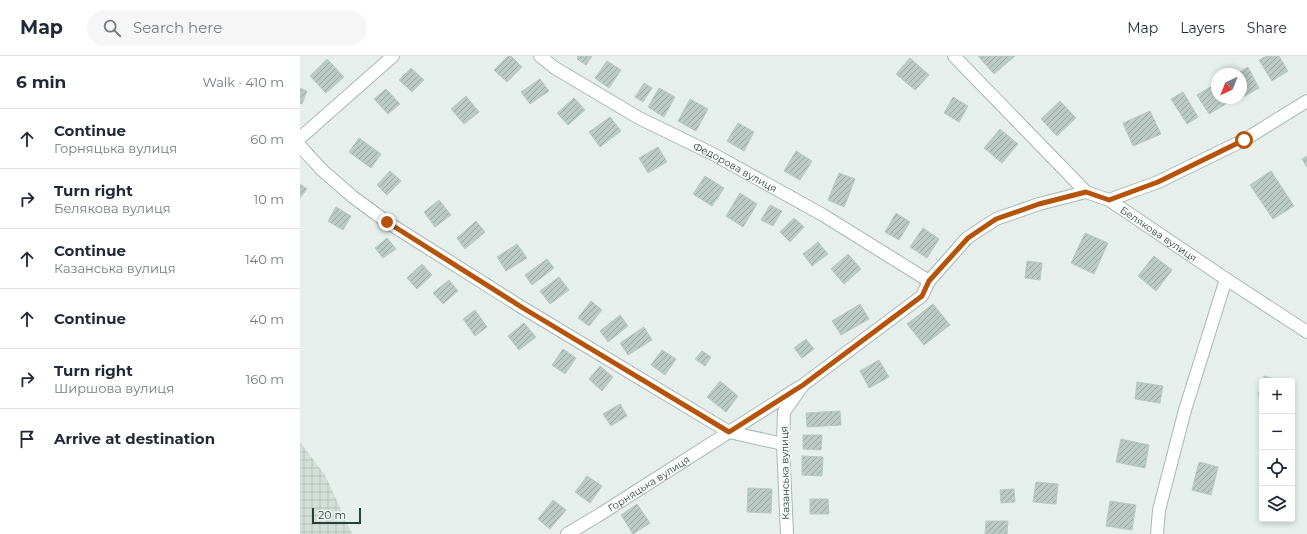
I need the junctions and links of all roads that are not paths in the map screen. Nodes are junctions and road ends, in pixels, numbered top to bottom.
1 (393, 56) edge
2 (540, 56) edge
3 (954, 56) edge
4 (1307, 101) edge
5 (300, 138) edge
6 (300, 146) edge
7 (1086, 192) junction
8 (1109, 200) junction
9 (1226, 279) junction
10 (929, 281) junction
11 (1307, 332) edge
12 (803, 385) junction
13 (729, 432) junction
14 (783, 444) junction
15 (567, 534) edge
16 (787, 534) edge
17 (1157, 534) edge

1 - 5 street
2 - 10 street, Федорова вулиця
3 - 7 street, Белякова вулиця
4 - 8 street
6 - 13 street
7 - 8 street, Белякова вулиця
7 - 10 street, Казанська вулиця
8 - 9 street, Белякова вулиця
9 - 11 street, Белякова вулиця
9 - 17 street
10 - 12 street, Казанська вулиця
12 - 13 street, Горняцька вулиця
12 - 14 street, Казанська вулиця
13 - 14 street
13 - 15 street, Горняцька вулиця
14 - 16 street, Казанська вулиця

